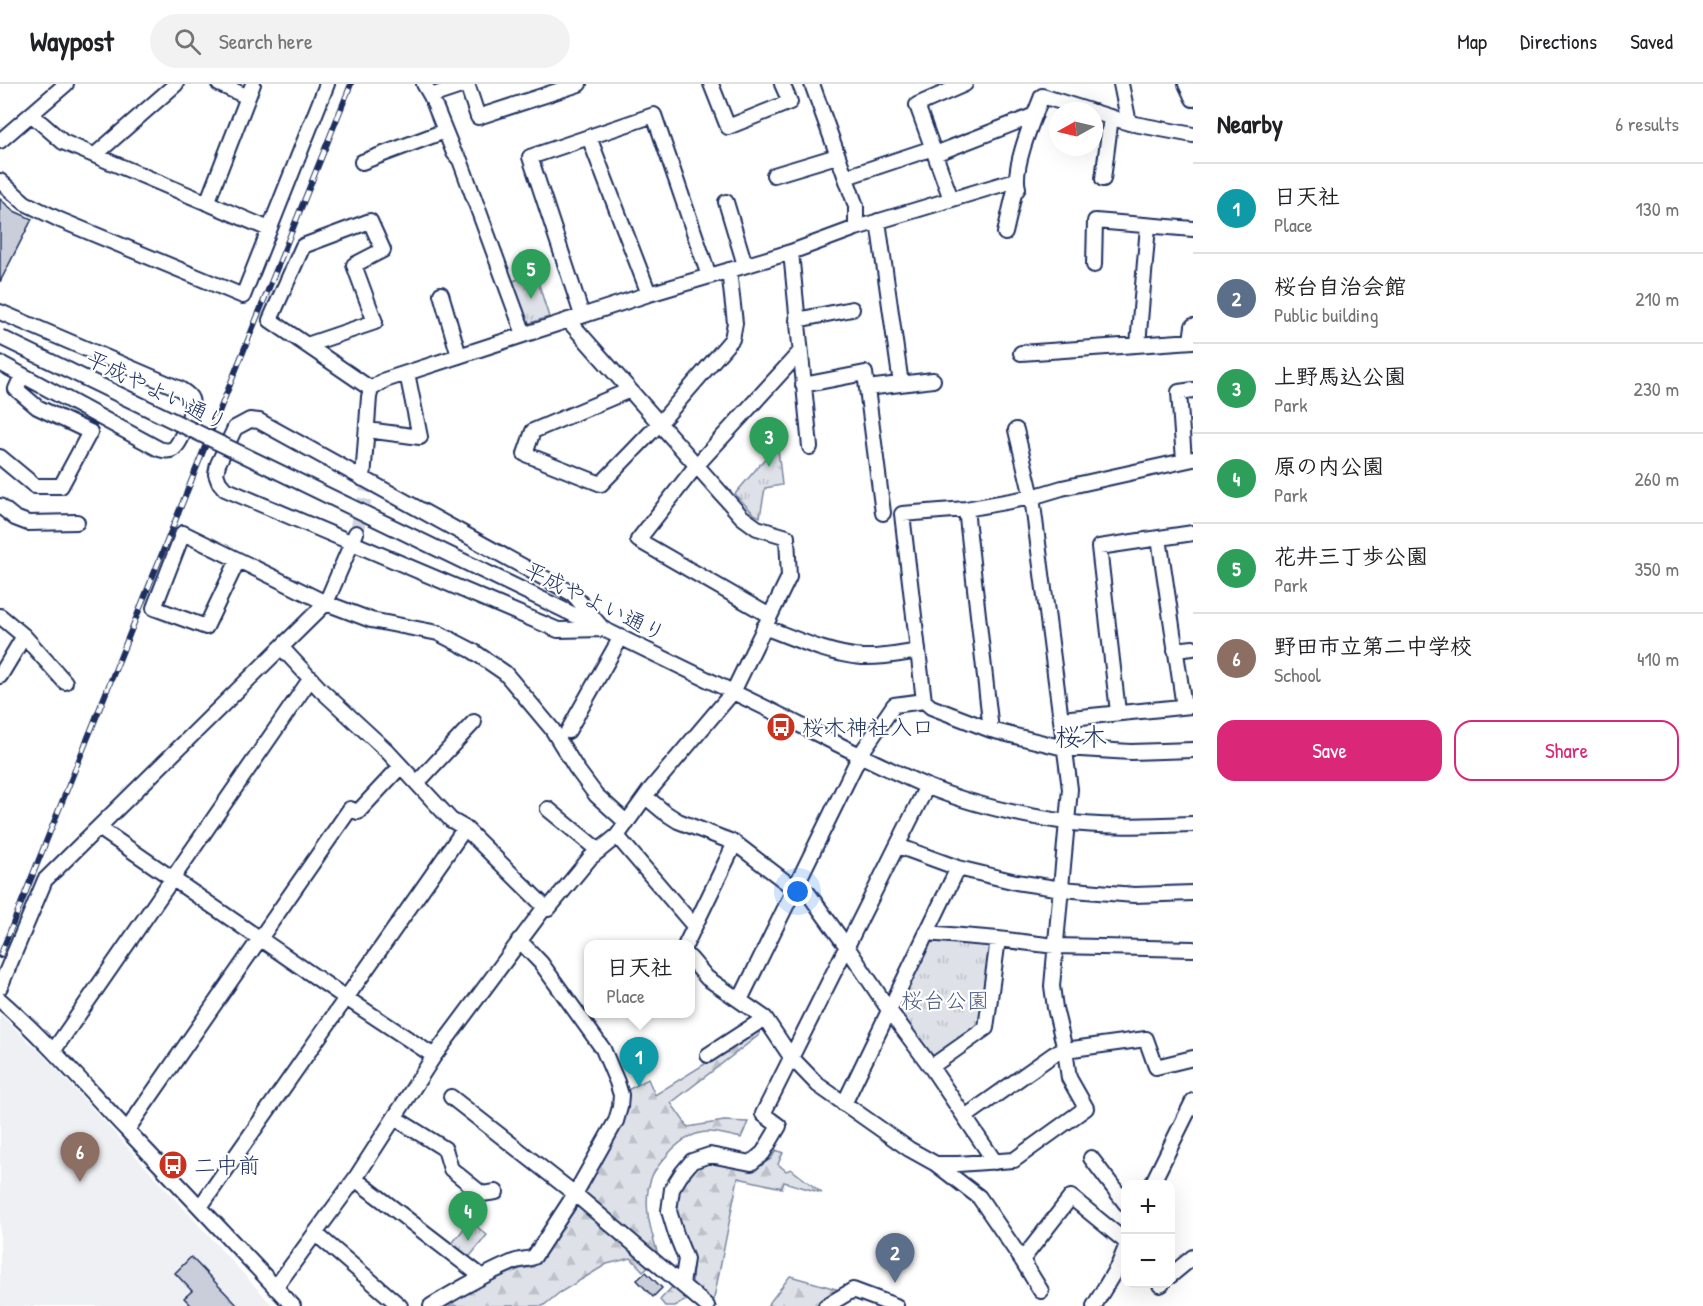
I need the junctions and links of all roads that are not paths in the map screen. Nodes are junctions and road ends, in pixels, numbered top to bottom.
1 (66, 84) edge
2 (176, 84) edge
3 (219, 84) edge
4 (327, 84) edge
5 (579, 84) edge
6 (711, 84) edge
7 (782, 84) edge
8 (812, 84) edge
9 (966, 84) edge
10 (1121, 84) edge
11 (1186, 84) edge
12 (251, 90) edge
13 (428, 90) edge
14 (1040, 90) edge
15 (1193, 99) edge
16 (1068, 102) edge
17 (32, 115) junction
18 (1035, 115) junction
19 (1103, 115) edge
20 (1111, 117) junction
21 (1129, 123) junction
22 (445, 131) junction
23 (1193, 135) edge
24 (589, 137) junction
25 (0, 141) edge
26 (934, 151) junction
27 (95, 155) junction
28 (837, 156) junction
29 (362, 162) dead end
30 (774, 175) dead end
31 (846, 177) junction
32 (1103, 178) dead end
33 (1016, 180) junction
34 (0, 181) edge
35 (951, 199) junction
36 (726, 202) dead end
37 (207, 203) junction
38 (878, 221) junction
39 (1148, 226) junction
40 (856, 228) junction
41 (269, 229) junction
42 (1193, 230) edge
43 (1005, 233) dead end
44 (791, 252) junction
45 (745, 265) junction
46 (1095, 265) dead end
47 (729, 270) junction
48 (709, 276) junction
49 (441, 294) dead end
50 (649, 294) junction
51 (852, 309) dead end
52 (0, 312) edge
53 (582, 315) junction
54 (568, 320) junction
55 (797, 320) junction
56 (1193, 326) edge
57 (524, 334) junction
58 (0, 337) edge
59 (1192, 341) edge
60 (307, 345) junction
61 (1138, 345) junction
62 (800, 352) junction
63 (1021, 353) dead end
64 (459, 356) junction
65 (0, 363) edge
66 (407, 373) junction
67 (22, 375) junction
68 (933, 380) dead end
69 (803, 384) junction
70 (901, 384) junction
71 (867, 388) junction
72 (371, 389) junction
73 (630, 390) junction
74 (1193, 390) edge
75 (659, 424) junction
76 (367, 430) junction
77 (1016, 430) dead end
78 (810, 447) dead end
79 (0, 458) edge
80 (1188, 460) edge
81 (696, 466) junction
82 (363, 479) junction
83 (1032, 497) junction
84 (0, 506) edge
85 (966, 509) junction
86 (883, 513) dead end
87 (77, 522) dead end
88 (1193, 533) edge
89 (354, 537) junction
90 (1159, 538) junction
91 (238, 560) junction
92 (326, 603) junction
93 (0, 616) edge
94 (767, 621) junction
95 (603, 629) junction
96 (24, 636) junction
97 (621, 637) junction
98 (282, 648) junction
99 (1193, 648) edge
100 (1175, 650) junction
101 (918, 651) junction
102 (0, 676) edge
103 (311, 678) junction
104 (65, 682) dead end
105 (733, 692) junction
106 (924, 701) junction
107 (1188, 707) edge
108 (1118, 712) junction
109 (1061, 719) junction
110 (474, 722) dead end
111 (991, 730) junction
112 (568, 731) dead end
113 (1064, 748) junction
114 (1193, 750) edge
115 (860, 755) junction
116 (401, 766) junction
117 (417, 783) junction
118 (927, 786) junction
119 (646, 796) junction
120 (549, 810) dead end
121 (1068, 822) junction
122 (627, 823) junction
123 (1193, 824) edge
124 (99, 828) junction
125 (465, 828) junction
126 (617, 837) junction
127 (735, 843) junction
128 (898, 846) junction
129 (598, 851) junction
130 (958, 868) junction
131 (172, 878) junction
132 (795, 889) junction
133 (1062, 889) junction
134 (1193, 893) edge
135 (545, 907) junction
136 (694, 926) junction
137 (926, 933) junction
138 (259, 939) junction
139 (998, 939) junction
140 (519, 940) junction
141 (688, 940) edge
142 (847, 946) junction
143 (1055, 946) junction
144 (1193, 949) edge
145 (695, 964) edge
146 (0, 987) edge
147 (346, 998) junction
148 (0, 1000) edge
149 (740, 1000) junction
150 (889, 1010) junction
151 (765, 1018) junction
152 (54, 1050) junction
153 (1065, 1050) junction
154 (708, 1055) dead end
155 (434, 1056) junction
156 (791, 1058) junction
157 (1193, 1058) edge
158 (931, 1067) junction
159 (451, 1098) dead end
160 (1193, 1101) edge
161 (844, 1104) junction
162 (965, 1117) junction
163 (395, 1118) junction
164 (127, 1130) junction
165 (1091, 1158) dead end
166 (995, 1162) junction
167 (936, 1164) junction
168 (355, 1179) junction
169 (1154, 1180) edge
170 (496, 1192) dead end
171 (575, 1194) junction
172 (1121, 1199) edge
173 (200, 1208) junction
174 (315, 1233) junction
175 (1121, 1239) edge
176 (1193, 1257) edge
177 (1121, 1258) edge
178 (1022, 1260) junction
179 (1175, 1273) edge
180 (481, 1276) junction
181 (682, 1284) junction
182 (275, 1288) junction
183 (1041, 1291) dead end
184 (292, 1306) edge
185 (400, 1306) edge
186 (431, 1306) edge
187 (707, 1306) edge
188 (826, 1306) edge
189 (896, 1306) edge
190 (1094, 1306) edge

1 - 17 street
2 - 27 street
3 - 12 street
4 - 41 street
5 - 13 street
6 - 7 street
8 - 28 street
9 - 26 street
10 - 21 street
11 - 15 street
12 - 37 street
13 - 22 street
14 - 16 street
14 - 18 street
17 - 25 street
17 - 27 street
18 - 26 street
18 - 33 street
19 - 20 street
20 - 21 street
20 - 32 street
21 - 23 street
22 - 29 street
22 - 57 street
24 - 48 street
24 - 50 street
24 - 53 street
26 - 31 street
26 - 35 street
27 - 37 street
28 - 30 street
28 - 31 street
31 - 40 street
33 - 35 street
33 - 43 street
34 - 41 street
35 - 38 street
36 - 45 street
37 - 41 street
38 - 40 street
38 - 70 street
39 - 42 street
39 - 46 street
39 - 61 street
40 - 44 street
44 - 45 street
44 - 55 street
45 - 47 street
47 - 48 street
47 - 75 street
48 - 50 street
49 - 64 street
50 - 53 street
51 - 55 street
52 - 67 street
53 - 54 street
54 - 57 street
54 - 73 street
55 - 62 street
56 - 59 street
57 - 64 street
58 - 95 street, 平成やよい通り, bridge
59 - 61 street
60 - 60 street
60 - 72 street
61 - 63 street
62 - 69 street
62 - 81 street
64 - 66 street
65 - 67 street
66 - 72 street
66 - 76 street
67 - 79 street
68 - 70 street
69 - 71 street
69 - 78 street
70 - 71 street
71 - 86 street
72 - 76 street
73 - 75 street
73 - 75 street
74 - 80 street
75 - 81 street
76 - 82 street
77 - 83 street
80 - 83 street
81 - 94 street
81 - 94 street
82 - 89 street
82 - 95 street
83 - 85 street
83 - 109 street
84 - 87 street
85 - 101 street
85 - 111 street
88 - 90 street
89 - 92 street
89 - 95 street
90 - 100 street
90 - 108 street
91 - 91 street
91 - 92 street
92 - 98 street
92 - 122 street
93 - 96 street
94 - 101 street
94 - 105 street
95 - 97 street, 平成やよい通り
96 - 102 street
96 - 104 street
97 - 105 street, 平成やよい通り
97 - 112 street
98 - 103 street
98 - 124 street
99 - 100 street
100 - 107 street
101 - 106 street
103 - 116 street
103 - 131 street
105 - 115 street, 平成やよい通り
105 - 119 street
106 - 111 street
106 - 115 street
107 - 108 street
108 - 109 street
109 - 113 street
110 - 117 street
111 - 113 street
113 - 114 street
113 - 121 street
115 - 118 street, 平成やよい通り
115 - 132 street
116 - 117 street
116 - 138 street
117 - 125 street
118 - 121 street, 平成やよい通り
118 - 128 street
119 - 122 street
119 - 127 street
120 - 129 street
121 - 123 street, 平成やよい通り
121 - 133 street
122 - 126 street
124 - 131 street
124 - 146 street
125 - 135 street
125 - 147 street
126 - 129 street
126 - 136 street
127 - 132 street
127 - 136 street
128 - 130 street
128 - 142 street
129 - 135 street
130 - 133 street
130 - 137 street
131 - 138 street
131 - 152 street
132 - 142 street
132 - 149 street
133 - 134 street
133 - 143 street
135 - 140 street
136 - 141 street
137 - 139 street
137 - 150 street
138 - 147 street
138 - 164 street
139 - 143 street
139 - 158 street
140 - 155 street
140 - 171 street
142 - 150 street
142 - 156 street
143 - 144 street
143 - 153 street
145 - 149 street
147 - 155 street
147 - 173 street
148 - 152 street
149 - 151 street
150 - 158 street
150 - 161 street
151 - 154 street
151 - 156 street
152 - 164 street
153 - 157 street
153 - 162 street
153 - 166 street
155 - 163 street
156 - 161 street
156 - 181 street
158 - 162 street
159 - 171 street
160 - 169 street
161 - 167 street
162 - 166 street
163 - 168 street
163 - 170 street
164 - 173 street
165 - 172 street
166 - 167 street
167 - 178 street
168 - 174 street
168 - 180 street
171 - 180 street
171 - 181 street
173 - 182 street
174 - 182 street
174 - 185 street
175 - 178 street
176 - 179 street
177 - 190 street
178 - 183 street
180 - 186 street
181 - 187 street
182 - 184 street
188 - 189 street

